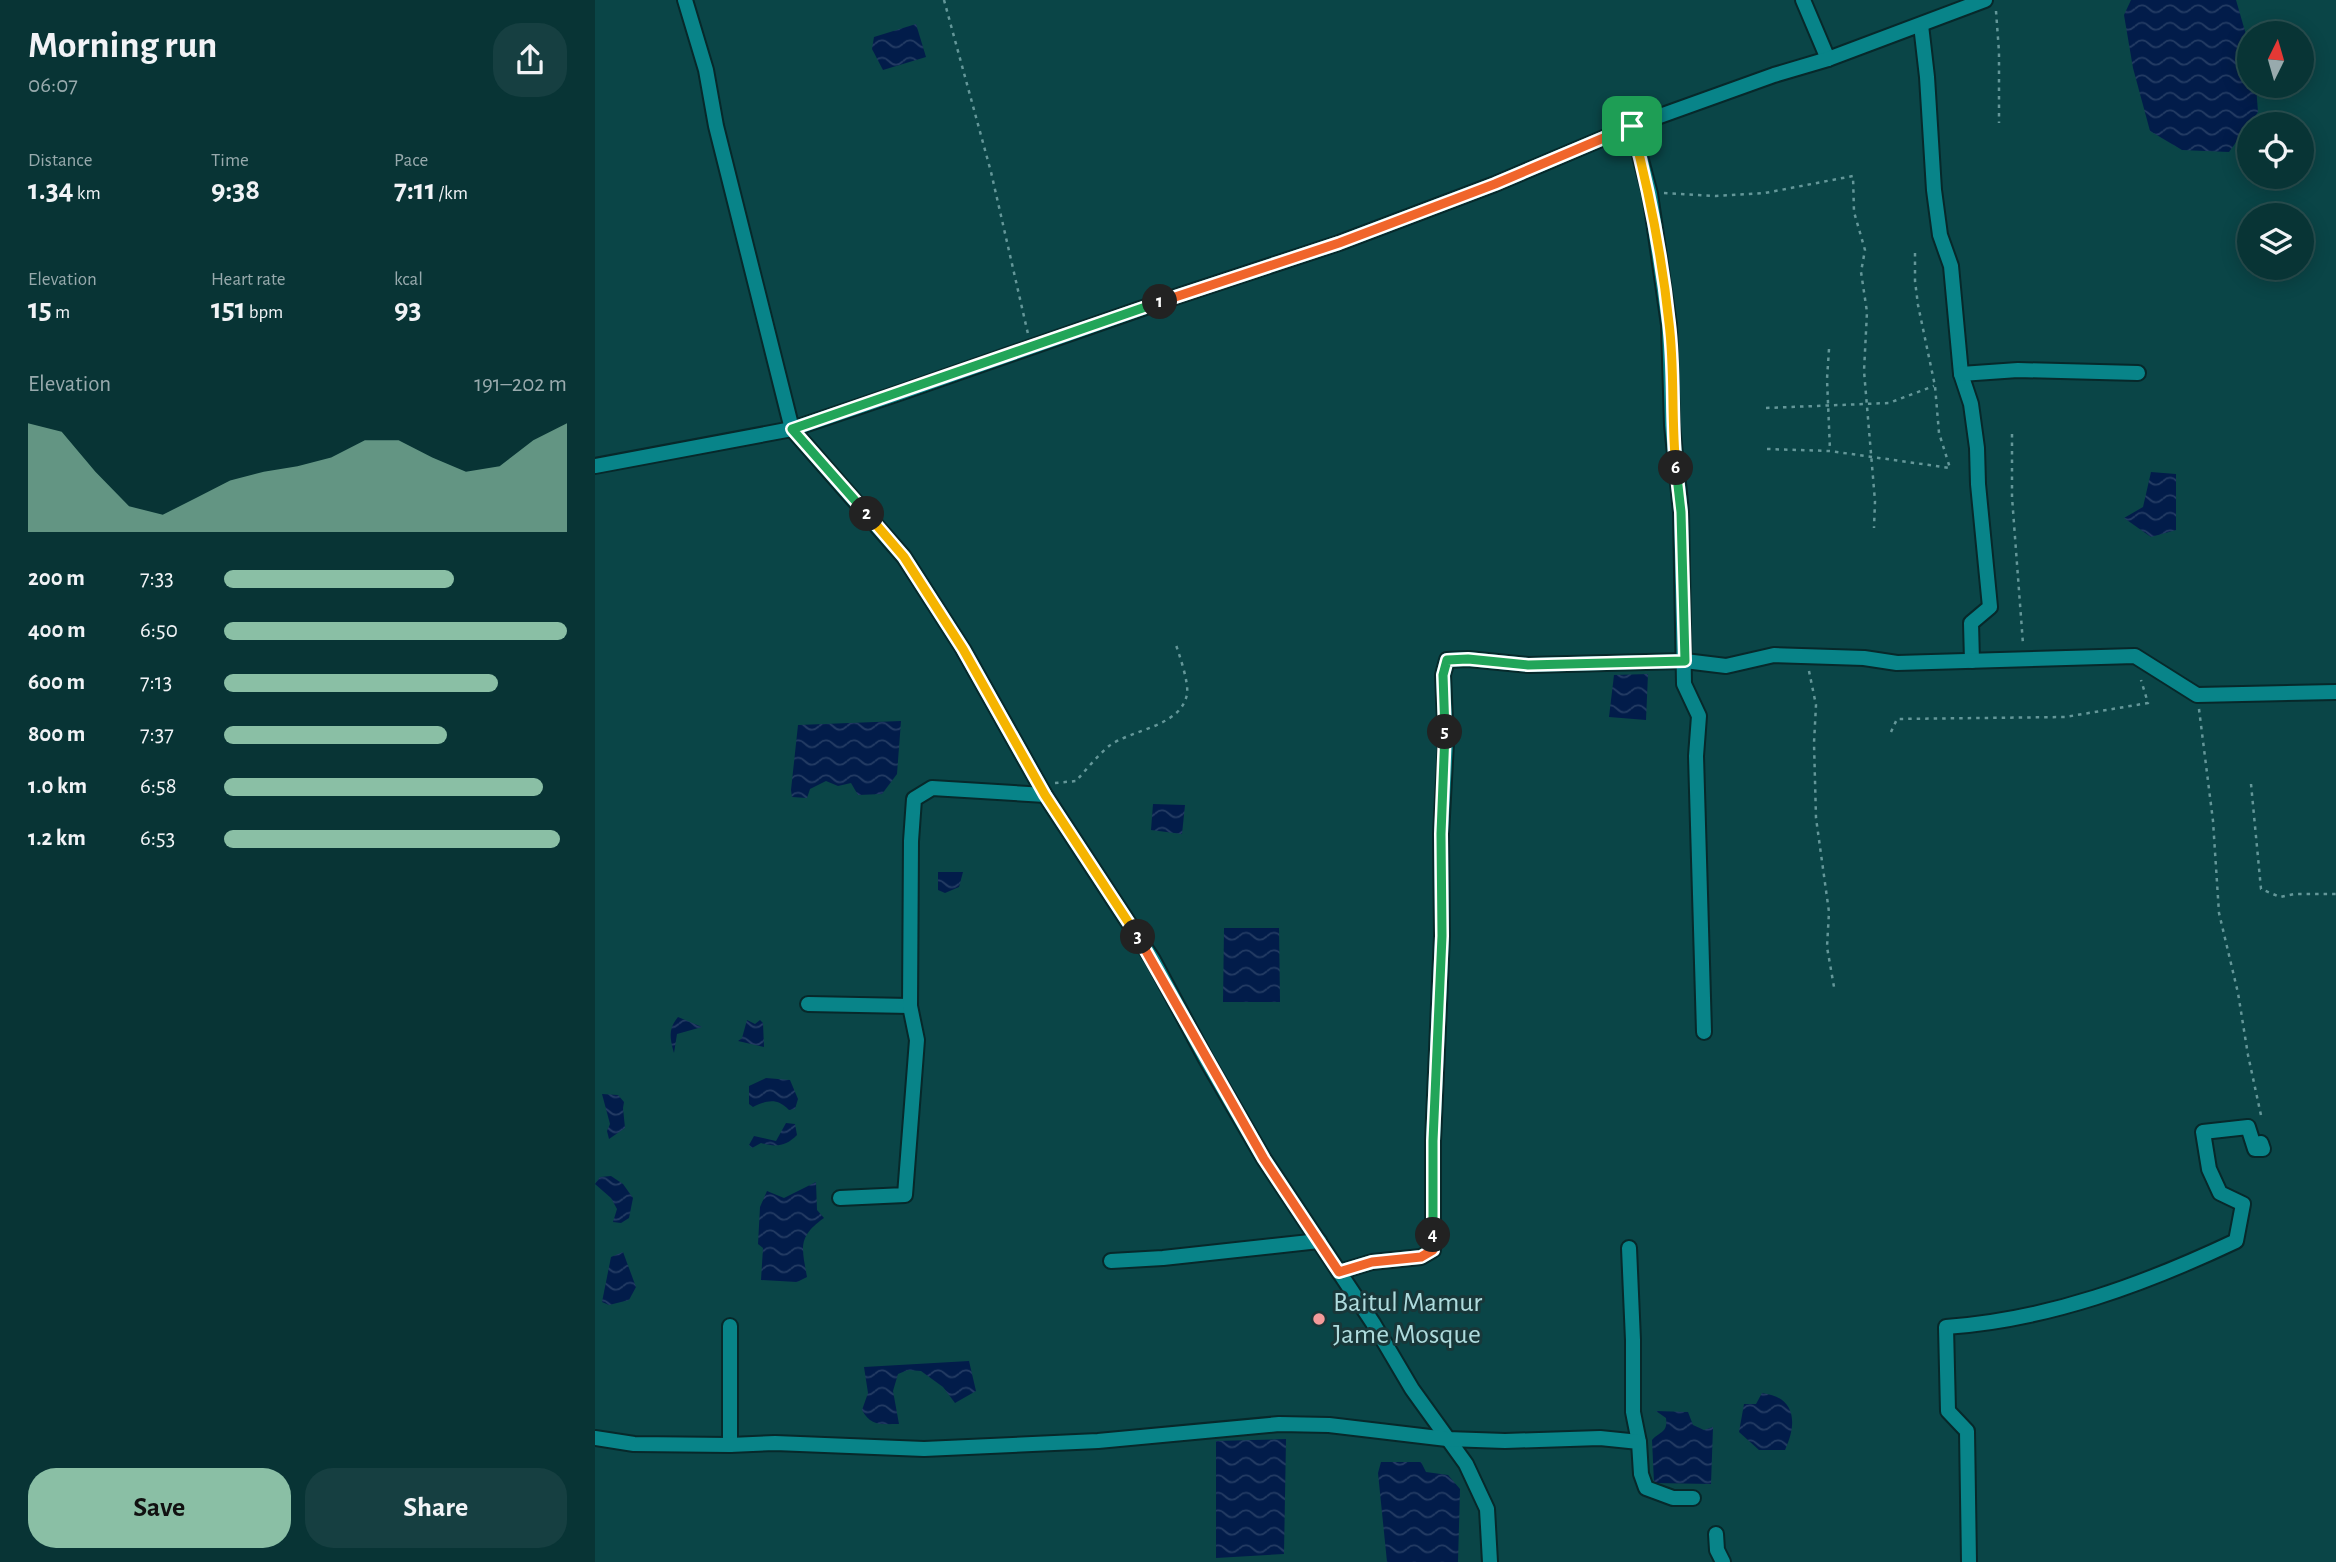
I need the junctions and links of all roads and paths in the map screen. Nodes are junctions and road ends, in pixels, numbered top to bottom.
1 (685, 0) edge
2 (944, 0) edge
3 (1803, 0) edge
4 (1985, 0) edge
5 (1994, 0) edge
6 (1921, 25) junction
7 (1828, 59) junction
8 (1999, 123) dead end
9 (1632, 126) junction
10 (1650, 194) junction
11 (1915, 248) dead end
12 (1031, 347) junction
13 (1829, 349) dead end
14 (2138, 373) dead end
15 (1961, 374) junction
16 (1935, 386) junction
17 (1766, 408) dead end
18 (792, 429) junction
19 (2012, 434) dead end
20 (1767, 449) dead end
21 (1830, 452) junction
22 (595, 466) edge
23 (1874, 528) dead end
24 (1175, 642) dead end
25 (2135, 656) junction
26 (1808, 657) junction
27 (2023, 660) junction
28 (1685, 661) junction
29 (1972, 661) junction
30 (2336, 692) edge
31 (2197, 695) junction
32 (1891, 732) dead end
33 (2251, 784) dead end
34 (1042, 790) junction
35 (2336, 894) edge
36 (1834, 986) dead end
37 (808, 1004) dead end
38 (910, 1006) junction
39 (1704, 1032) dead end
40 (2261, 1143) joint
41 (840, 1198) dead end
42 (1319, 1241) junction
43 (1629, 1248) dead end
44 (1111, 1261) dead end
45 (1339, 1272) junction
46 (730, 1326) dead end
47 (595, 1439) edge
48 (1447, 1439) junction
49 (1639, 1442) junction
50 (730, 1445) junction
51 (1693, 1498) dead end
52 (1716, 1534) dead end
53 (1490, 1562) edge
54 (1723, 1562) edge
55 (1969, 1562) edge

1 - 18 street
2 - 12 path
3 - 7 street
4 - 6 street
5 - 8 path
6 - 7 street
6 - 15 street
7 - 9 street
9 - 10 street
9 - 12 street
10 - 23 path
10 - 28 street
11 - 16 path
12 - 18 street
13 - 21 path
14 - 15 street
15 - 29 street
16 - 17 path
16 - 21 path
18 - 22 street
18 - 34 street
19 - 27 path
20 - 21 path
24 - 34 path
25 - 27 street
25 - 31 street
25 - 32 path
26 - 28 street
26 - 29 street
26 - 36 path
27 - 29 street
28 - 39 street
28 - 45 street
30 - 31 street
31 - 40 path
33 - 35 path
34 - 38 street
34 - 42 street
37 - 38 street
38 - 41 street
40 - 55 street
42 - 44 street
42 - 45 street
43 - 49 street
45 - 48 street
46 - 50 street
47 - 50 street
48 - 49 street
48 - 50 street
48 - 53 street
49 - 51 street
52 - 54 street

